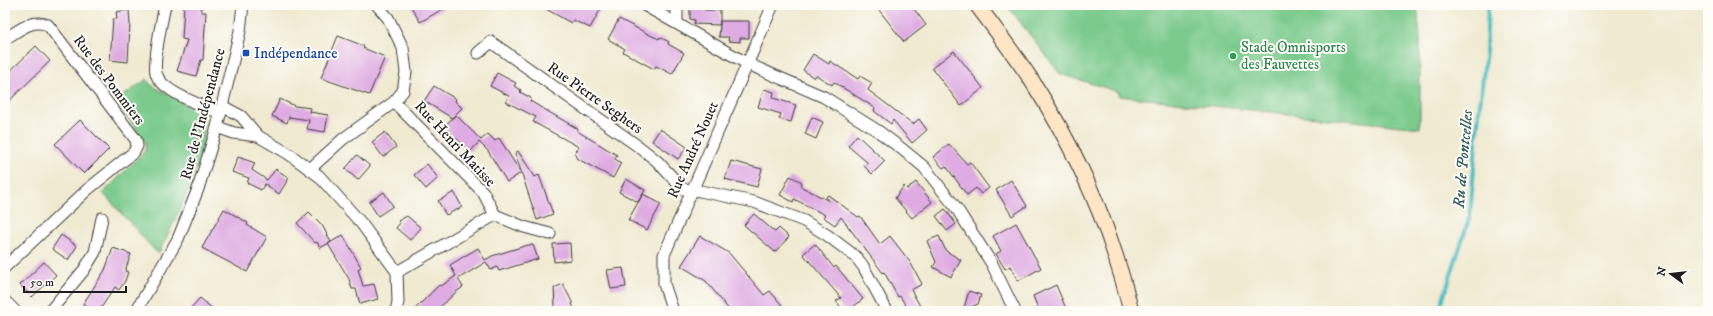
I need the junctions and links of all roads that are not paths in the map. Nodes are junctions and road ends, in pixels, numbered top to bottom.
1 (165, 5) edge
2 (243, 5) edge
3 (377, 5) edge
4 (644, 5) edge
5 (677, 5) edge
6 (773, 5) edge
7 (978, 5) edge
8 (677, 23) junction
9 (5, 39) edge
10 (478, 53) dead end
11 (748, 64) junction
12 (394, 102) junction
13 (221, 109) junction
14 (217, 127) junction
15 (258, 136) junction
16 (310, 169) junction
17 (691, 191) junction
18 (495, 215) junction
19 (102, 218) dead end
20 (550, 234) dead end
21 (5, 267) edge
22 (397, 272) junction
23 (5, 301) edge
24 (15, 311) edge
25 (50, 311) edge
26 (136, 311) edge
27 (396, 311) edge
28 (673, 311) edge
29 (887, 311) edge
30 (1015, 311) edge
31 (1131, 311) edge

1 - 13 street
2 - 13 street, Rue de l'Indépendance
3 - 12 street, Rue Henri Matisse
4 - 8 street
5 - 8 street
6 - 11 street, Rue André Nouet
7 - 31 main road
8 - 11 street
9 - 21 street, Rue des Pommiers
10 - 17 street, Rue Pierre Seghers
11 - 17 street, Rue André Nouet
11 - 30 street
12 - 16 street, Rue Henri Matisse
12 - 18 street, Rue Henri Matisse
13 - 14 street, Rue de l'Indépendance
13 - 15 street
14 - 15 street
14 - 26 street, Rue de l'Indépendance
15 - 16 street
16 - 22 street
17 - 28 street, Rue André Nouet
17 - 29 street
18 - 20 street
18 - 22 street
19 - 25 street
22 - 27 street
23 - 24 street

